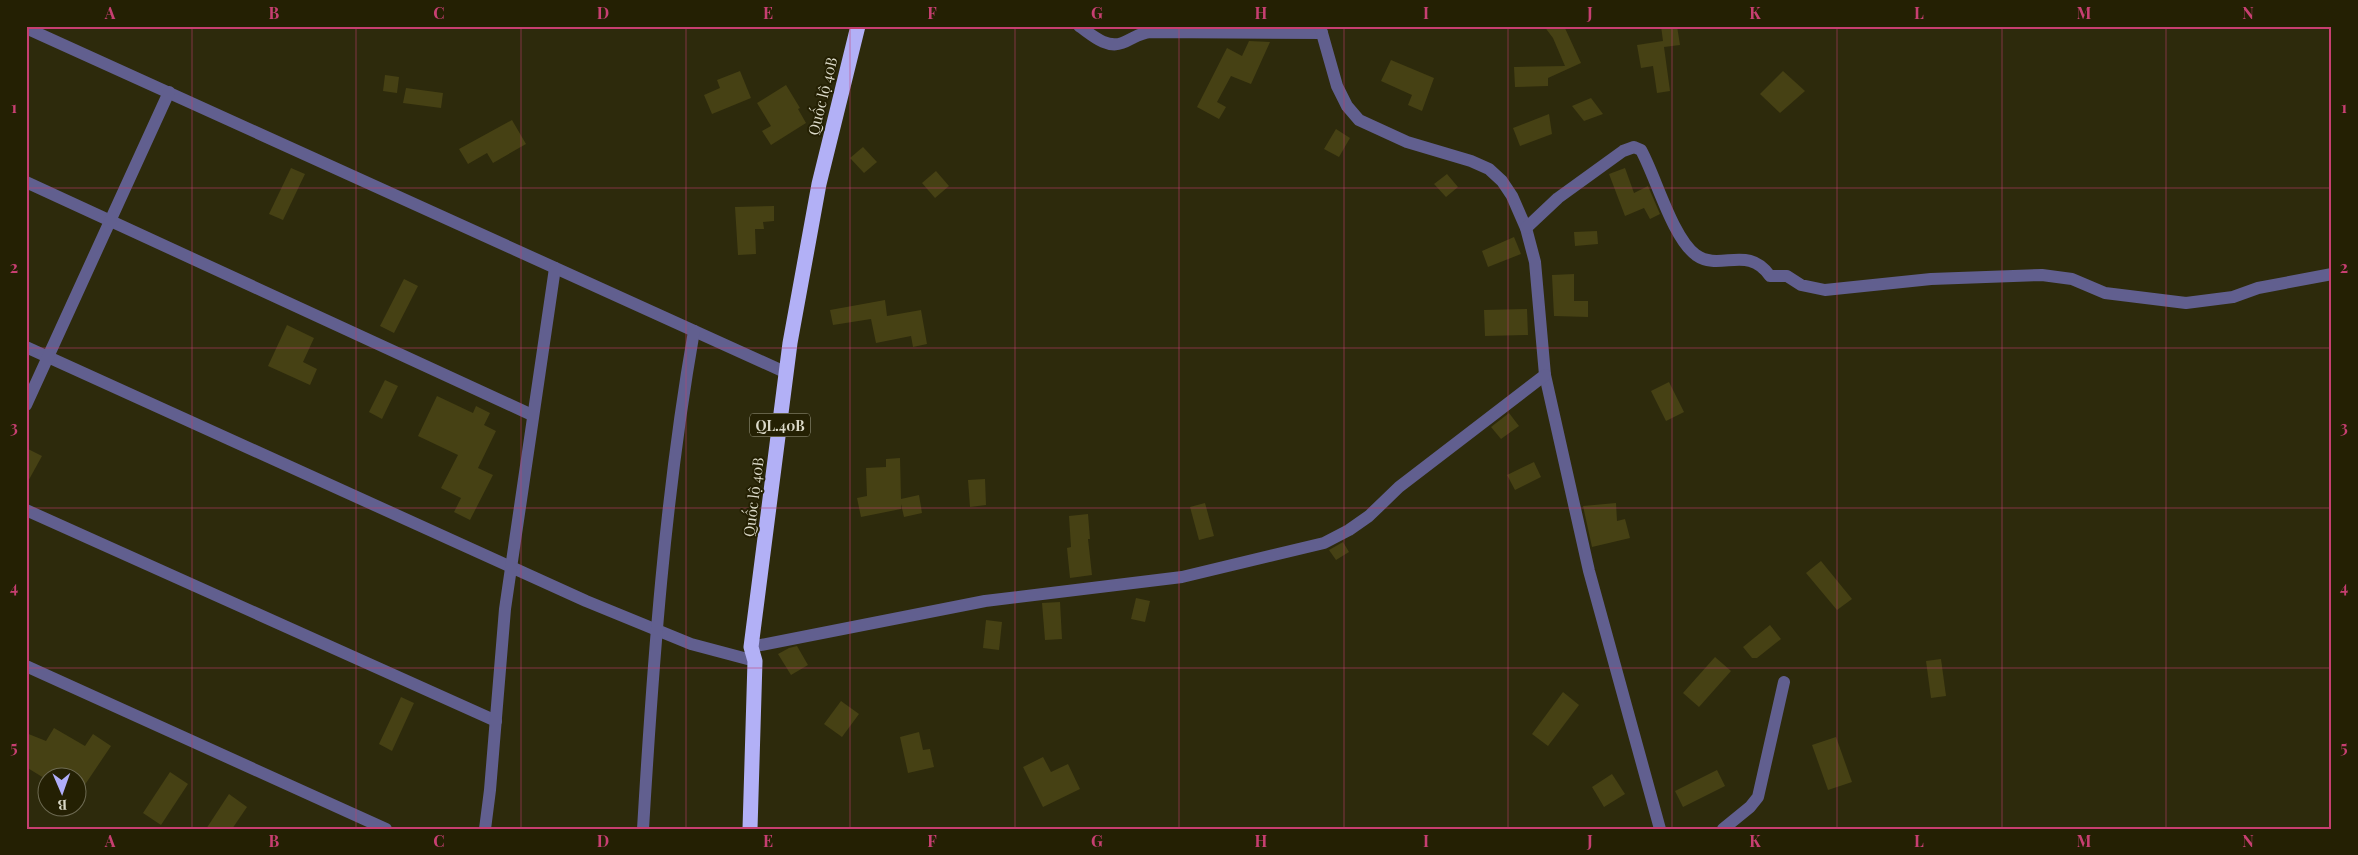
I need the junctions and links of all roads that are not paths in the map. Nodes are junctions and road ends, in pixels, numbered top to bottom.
1 (858, 26) edge
2 (1079, 26) edge
3 (26, 28) edge
4 (1321, 30) edge
5 (169, 92) junction
6 (26, 182) edge
7 (111, 220) junction
8 (1526, 228) junction
9 (555, 268) junction
10 (2332, 274) edge
11 (694, 331) junction
12 (26, 347) edge
13 (48, 357) junction
14 (787, 373) junction
15 (1545, 374) junction
16 (26, 405) edge
17 (532, 416) junction
18 (26, 510) edge
19 (512, 568) junction
20 (656, 630) junction
21 (753, 654) junction
22 (26, 666) edge
23 (1784, 682) dead end
24 (496, 722) junction
25 (386, 829) edge
26 (484, 829) edge
27 (643, 829) edge
28 (750, 829) edge
29 (1660, 829) edge
30 (1723, 829) edge

1 - 14 highway, Quốc lộ 40B / QL.40B
2 - 4 street
3 - 5 street
4 - 8 street
5 - 7 street
5 - 9 street
6 - 7 street
7 - 13 street
7 - 17 street
8 - 10 street
8 - 15 street
9 - 11 street
9 - 17 street
11 - 14 street
11 - 20 street
12 - 13 street
13 - 16 street
13 - 19 street
14 - 21 highway, Quốc lộ 40B / QL.40B
15 - 21 street
15 - 29 street
17 - 19 street
18 - 24 street
19 - 20 street
19 - 24 street
20 - 21 street
20 - 27 street
21 - 28 highway, Quốc lộ 40B / QL.40B
22 - 25 street
23 - 30 street
24 - 26 street

